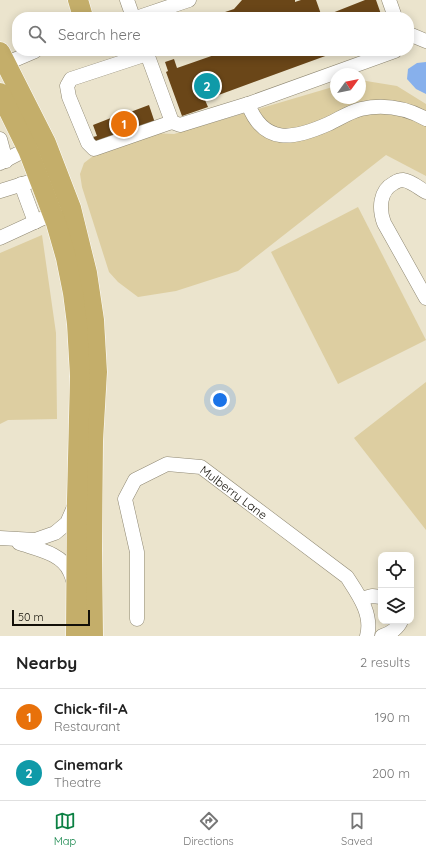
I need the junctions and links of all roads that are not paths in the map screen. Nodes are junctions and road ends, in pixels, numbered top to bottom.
1 (78, 0) edge
2 (127, 0) edge
3 (189, 0) edge
4 (389, 0) edge
5 (82, 12) edge
6 (131, 12) edge
7 (154, 12) edge
8 (393, 12) edge
9 (414, 36) edge
10 (426, 40) edge
11 (414, 44) edge
12 (17, 56) edge
13 (136, 56) edge
14 (147, 56) edge
15 (381, 56) edge
16 (2, 60) edge
17 (0, 93) edge
18 (248, 104) junction
19 (426, 119) edge
20 (172, 122) junction
21 (0, 139) edge
22 (27, 149) junction
23 (3, 162) edge
24 (30, 182) junction
25 (0, 190) edge
26 (426, 192) edge
27 (44, 218) junction
28 (0, 238) edge
29 (426, 298) edge
30 (77, 500) junction
31 (6, 539) edge
32 (76, 589) junction
33 (378, 597) edge
34 (361, 599) junction
35 (137, 619) dead end
36 (399, 624) edge
37 (370, 634) edge
38 (76, 636) edge
39 (93, 636) edge
40 (382, 636) edge

1 - 5 highway
2 - 6 street
3 - 7 street
4 - 8 street
9 - 10 street
10 - 11 street
12 - 16 street
13 - 20 street
14 - 20 street
15 - 18 street
16 - 39 highway
17 - 22 highway
18 - 19 street
18 - 20 street
21 - 23 street
22 - 23 street
22 - 24 highway
24 - 25 street
24 - 27 highway
26 - 29 street
27 - 28 street
27 - 30 highway
30 - 31 street
30 - 32 highway
31 - 32 street
32 - 38 highway
33 - 34 street
34 - 35 street, Mulberry Lane
34 - 37 street, Mulberry Lane
36 - 40 street

